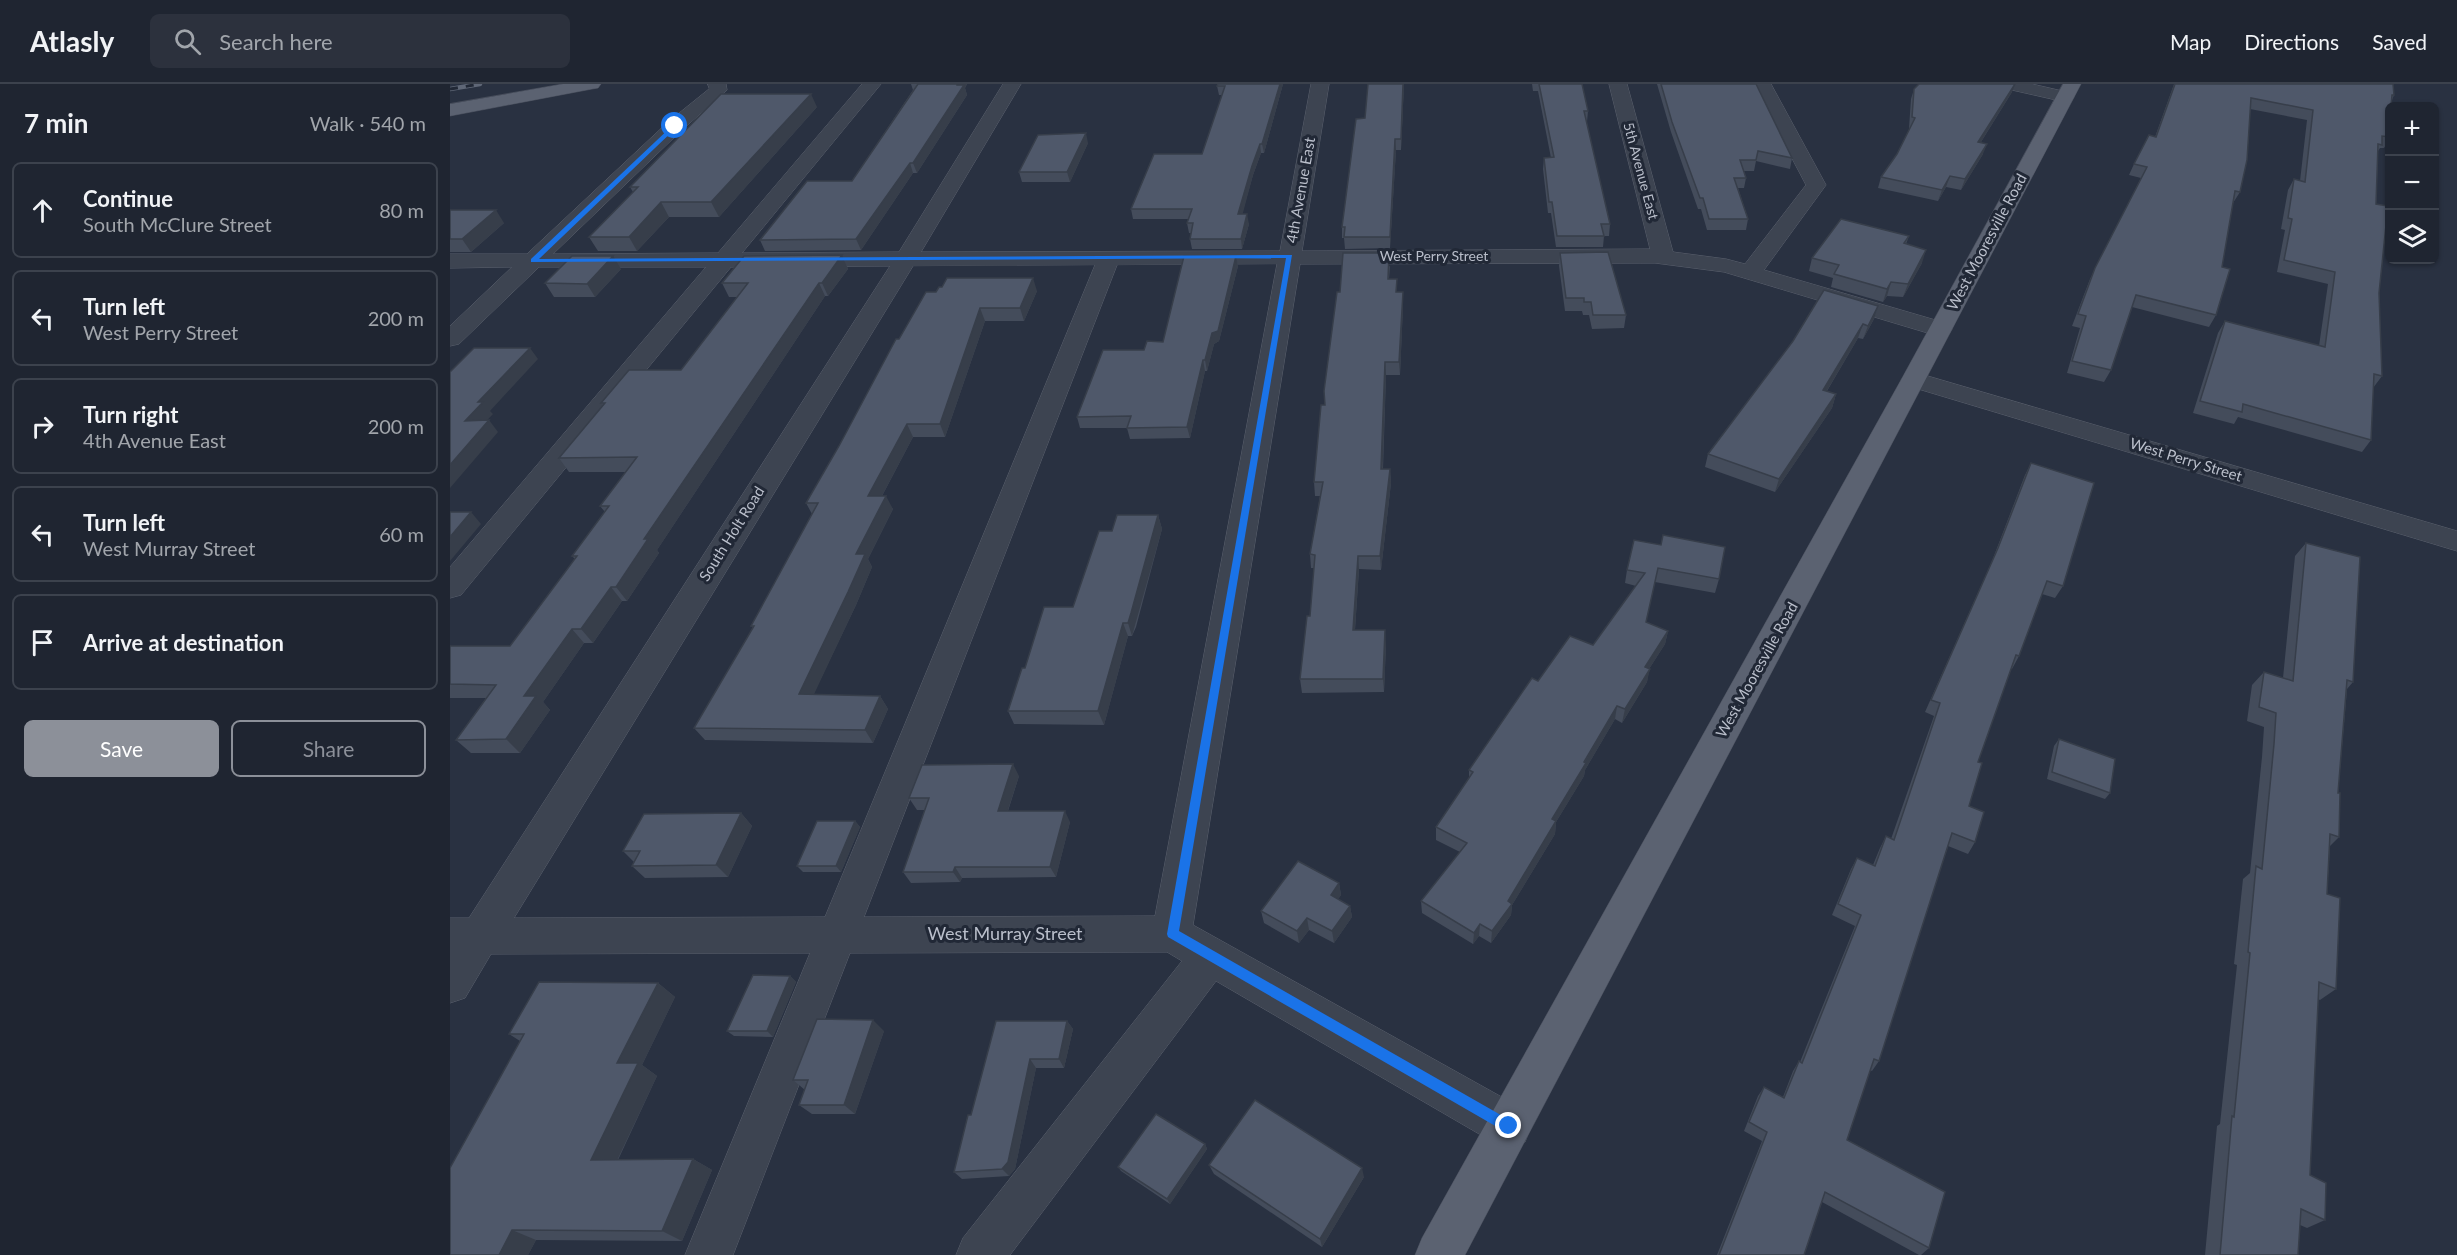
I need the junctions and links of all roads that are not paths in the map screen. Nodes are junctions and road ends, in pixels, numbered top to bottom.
1 (592, 84) edge
2 (717, 84) edge
3 (872, 84) edge
4 (1012, 84) edge
5 (1320, 84) edge
6 (1618, 84) edge
7 (1762, 84) edge
8 (2009, 84) edge
9 (2068, 90) edge
10 (450, 110) edge
11 (1290, 256) junction
12 (1663, 257) junction
13 (1109, 258) junction
14 (723, 260) junction
15 (905, 260) junction
16 (450, 261) edge
17 (533, 261) junction
18 (1751, 272) junction
19 (1940, 329) junction
20 (450, 339) edge
21 (1914, 380) junction
22 (2457, 541) edge
23 (450, 587) edge
24 (838, 934) junction
25 (1172, 934) junction
26 (465, 936) edge
27 (1211, 956) junction
28 (450, 984) edge
29 (1509, 1126) junction
30 (709, 1255) edge
31 (980, 1255) edge
32 (1439, 1255) edge

1 - 10 main road
2 - 17 street
3 - 14 street
4 - 15 street, South Holt Road
5 - 11 street, 4th Avenue East
6 - 12 street, 5th Avenue East
7 - 18 street
8 - 9 street
9 - 19 main road, West Mooresville Road
11 - 12 street, West Perry Street
11 - 13 street, West Perry Street
11 - 25 street, 4th Avenue East
12 - 18 street, West Perry Street
13 - 15 street, West Perry Street
13 - 24 street
14 - 15 street, West Perry Street
14 - 17 street, West Perry Street
14 - 23 street
15 - 26 street, South Holt Road
16 - 17 street, West Perry Street
17 - 20 street
18 - 19 street, West Perry Street
19 - 21 main road, West Mooresville Road
21 - 22 street, West Perry Street
21 - 29 main road, West Mooresville Road
24 - 25 street, West Murray Street
24 - 26 street, West Murray Street
24 - 30 street
25 - 27 street, West Murray Street
26 - 28 street, South Holt Road
27 - 29 street, West Murray Street
27 - 31 street
29 - 32 main road, West Mooresville Road

